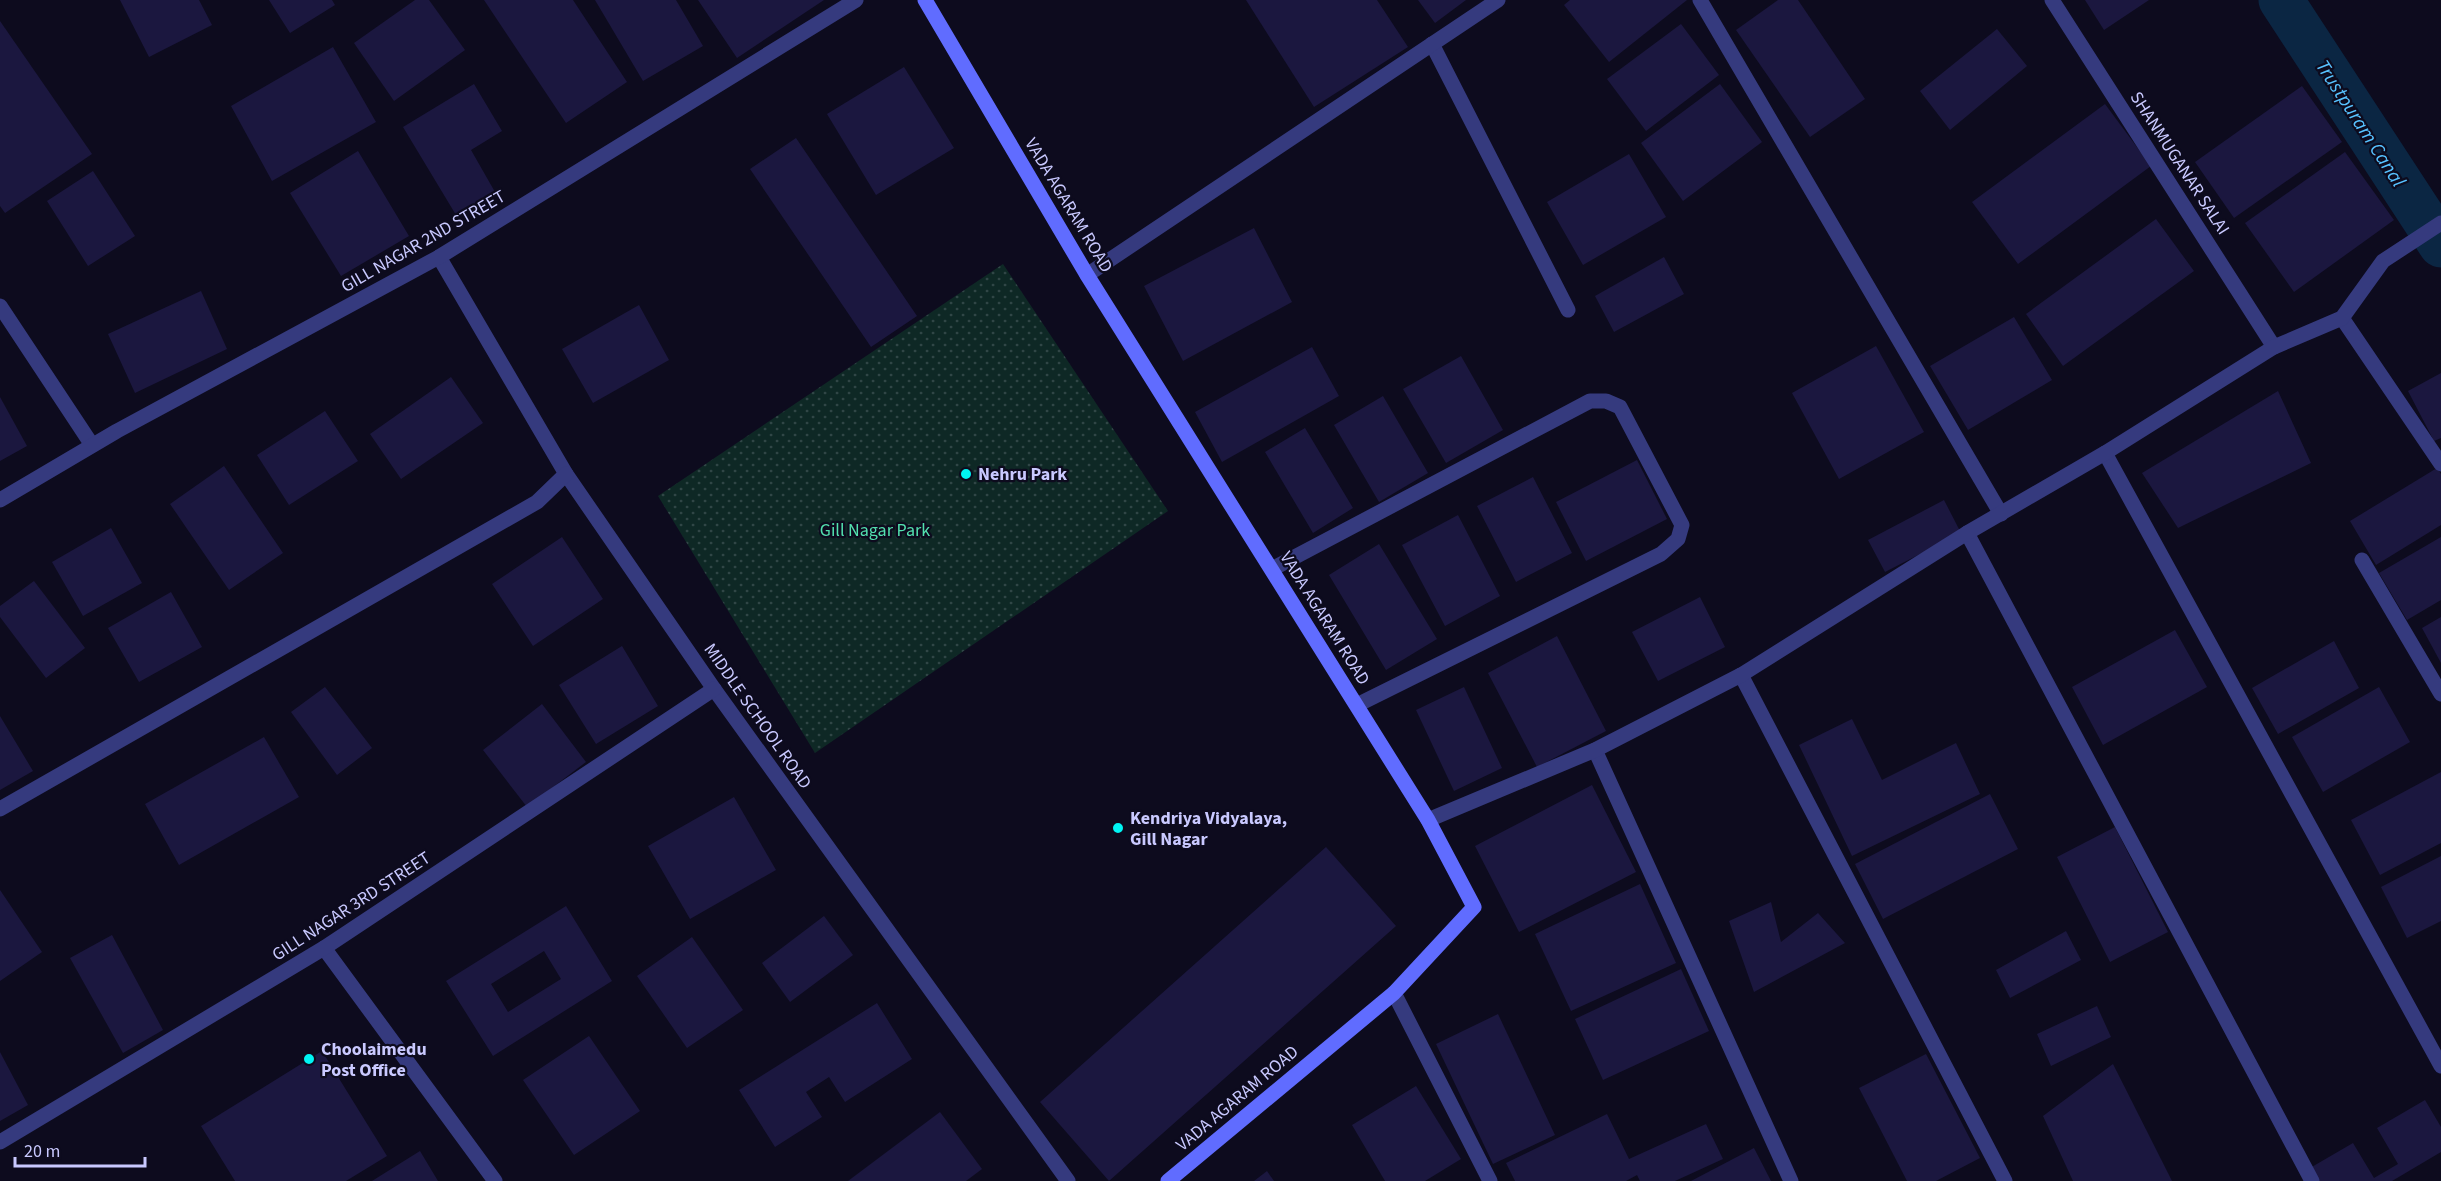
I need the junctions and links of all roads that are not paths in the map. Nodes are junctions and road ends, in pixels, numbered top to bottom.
1 (856, 0) edge
2 (925, 0) edge
3 (1498, 0) edge
4 (1700, 0) edge
5 (2052, 0) edge
6 (1432, 44) junction
7 (2441, 223) edge
8 (439, 257) junction
9 (1087, 275) junction
10 (0, 306) edge
11 (1568, 310) dead end
12 (2342, 318) junction
13 (2274, 347) junction
14 (92, 446) junction
15 (2105, 453) junction
16 (2441, 464) edge
17 (566, 474) junction
18 (0, 500) edge
19 (2001, 514) junction
20 (1967, 533) junction
21 (2362, 560) dead end
22 (1272, 569) junction
23 (1741, 675) junction
24 (714, 689) junction
25 (2441, 694) edge
26 (1357, 705) junction
27 (1594, 750) junction
28 (0, 809) edge
29 (1428, 820) junction
30 (324, 948) junction
31 (1394, 993) junction
32 (2441, 1066) edge
33 (0, 1142) edge
34 (495, 1181) edge
35 (1068, 1181) edge
36 (1168, 1181) edge
37 (1490, 1181) edge
38 (1791, 1181) edge
39 (2005, 1181) edge
40 (2312, 1181) edge

1 - 8 street, GILL NAGAR 2ND STREET
2 - 9 street, VADA AGARAM ROAD
3 - 6 street
4 - 19 street
5 - 13 street, SHANMUGANAR SALAI
6 - 9 street
6 - 11 street
7 - 12 street
8 - 14 street, GILL NAGAR 2ND STREET
8 - 17 street, MIDDLE SCHOOL ROAD
9 - 22 street, VADA AGARAM ROAD
10 - 14 street
12 - 13 street
12 - 16 street
13 - 15 street
14 - 18 street, GILL NAGAR 2ND STREET
15 - 19 street
15 - 32 street
17 - 24 street, MIDDLE SCHOOL ROAD
17 - 28 street
19 - 20 street
20 - 23 street
20 - 40 street
21 - 25 street
22 - 26 street, VADA AGARAM ROAD
22 - 26 street
23 - 27 street
23 - 39 street
24 - 30 street, GILL NAGAR 3RD STREET
24 - 35 street, MIDDLE SCHOOL ROAD
26 - 29 street, VADA AGARAM ROAD
27 - 29 street
27 - 38 street
29 - 31 street, VADA AGARAM ROAD
30 - 33 street, GILL NAGAR 3RD STREET
30 - 34 street
31 - 36 street, VADA AGARAM ROAD
31 - 37 street

